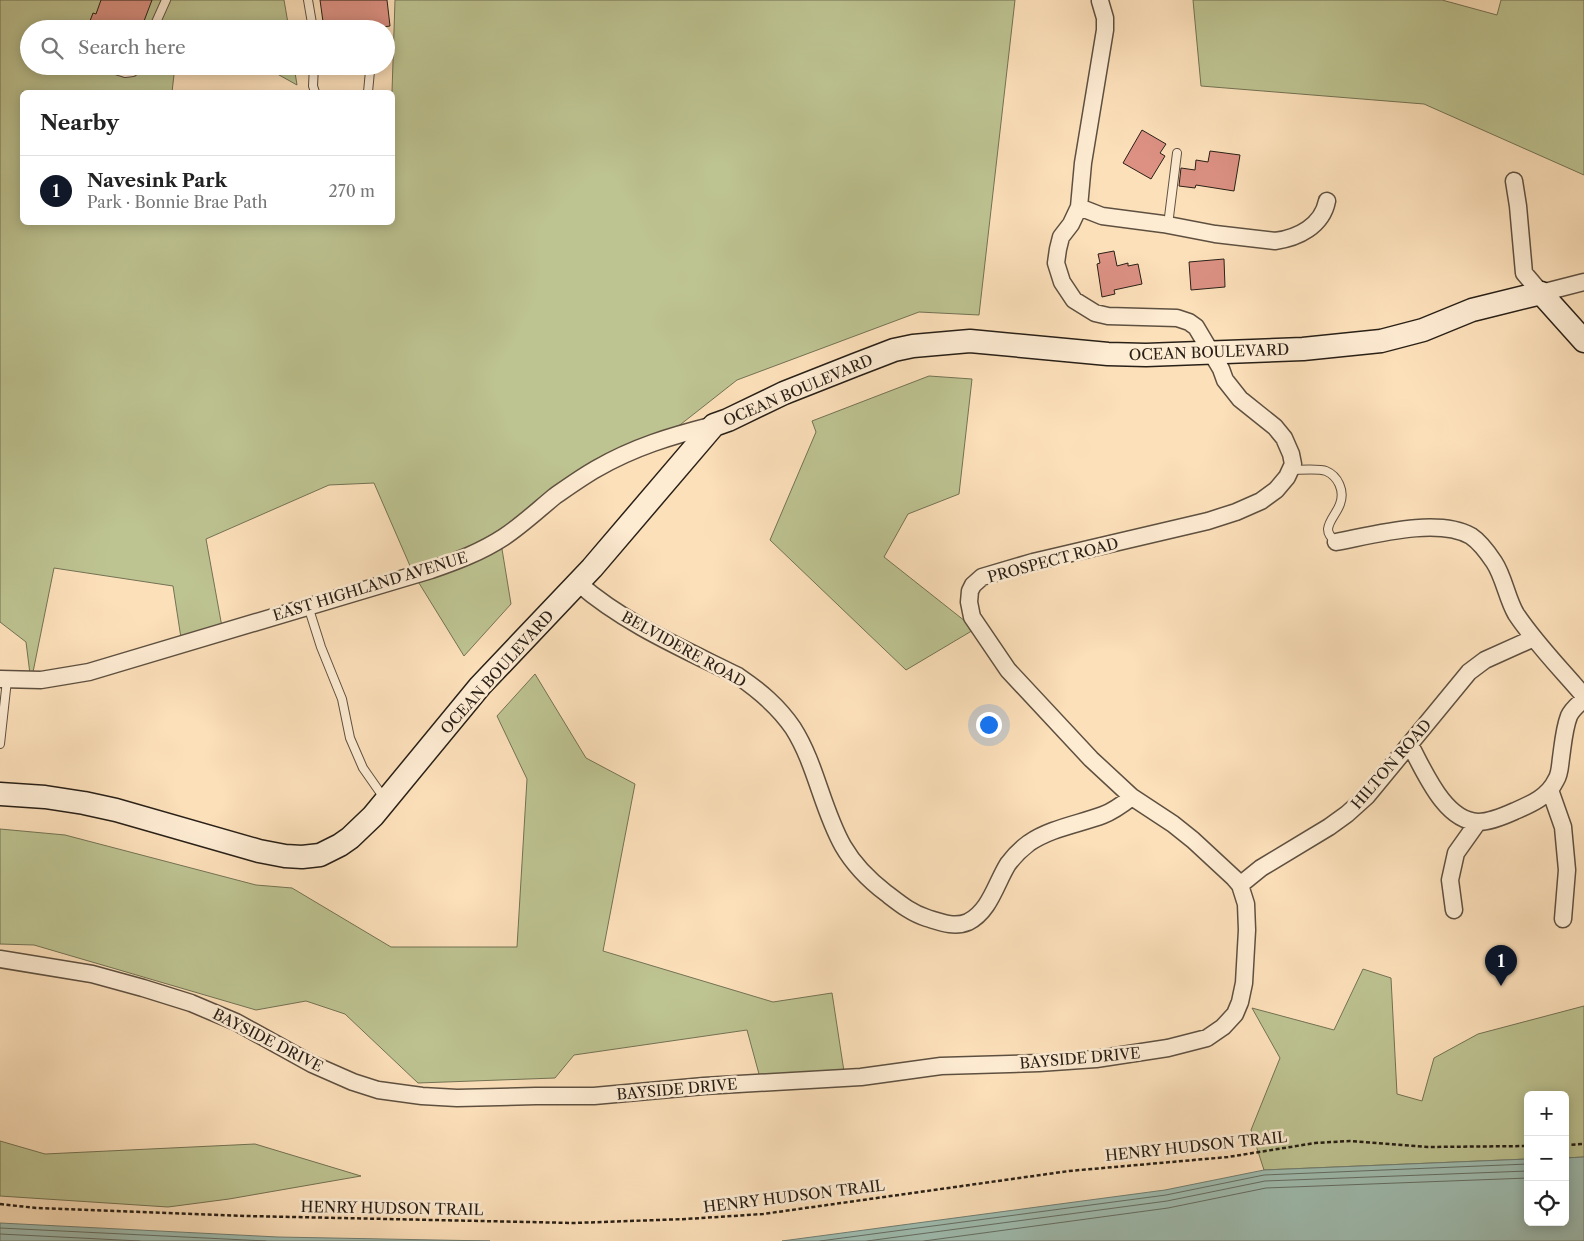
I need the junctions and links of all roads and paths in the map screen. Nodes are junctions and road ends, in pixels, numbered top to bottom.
1 (166, 0) edge
2 (308, 0) edge
3 (1100, 1) edge
4 (157, 20) edge
5 (311, 20) edge
6 (314, 75) edge
7 (370, 75) edge
8 (314, 90) edge
9 (368, 90) edge
10 (1177, 153) dead end
11 (1514, 181) dead end
12 (1327, 201) dead end
13 (1079, 207) junction
14 (1168, 225) junction
15 (1584, 282) edge
16 (1541, 293) junction
17 (1584, 341) edge
18 (1211, 352) junction
19 (714, 425) junction
20 (1290, 470) junction
21 (1336, 542) joint
22 (578, 583) junction
23 (308, 606) junction
24 (1534, 638) junction
25 (3, 679) edge
26 (1584, 698) edge
27 (0, 744) edge
28 (1410, 745) junction
29 (1550, 790) junction
30 (0, 794) edge
31 (1132, 797) junction
32 (386, 800) junction
33 (1478, 822) junction
34 (1240, 885) junction
35 (1454, 910) dead end
36 (1563, 919) dead end
37 (0, 959) edge
38 (1584, 1144) edge
39 (1569, 1145) edge
40 (1524, 1146) edge
41 (0, 1204) edge

1 - 4 lane
2 - 5 lane
3 - 13 street
6 - 8 lane
7 - 9 lane
10 - 14 lane
11 - 16 street
12 - 14 street
13 - 14 street
13 - 18 street
15 - 16 street
16 - 17 street
16 - 18 street, OCEAN BOULEVARD
18 - 19 street, OCEAN BOULEVARD
18 - 20 street
19 - 22 street, OCEAN BOULEVARD
19 - 23 street, EAST HIGHLAND AVENUE
20 - 21 lane
20 - 31 street, PROSPECT ROAD
21 - 24 street
22 - 31 street, BELVIDERE ROAD
22 - 32 street, OCEAN BOULEVARD
23 - 25 street, EAST HIGHLAND AVENUE
23 - 32 lane
24 - 26 street
24 - 28 street, HILTON ROAD
25 - 27 lane
26 - 29 street
28 - 33 street
28 - 34 street, HILTON ROAD
29 - 33 street
29 - 36 street
30 - 32 street, OCEAN BOULEVARD
31 - 34 street, PROSPECT ROAD
33 - 35 street
34 - 37 street, BAYSIDE DRIVE
38 - 39 path
40 - 41 path, HENRY HUDSON TRAIL

